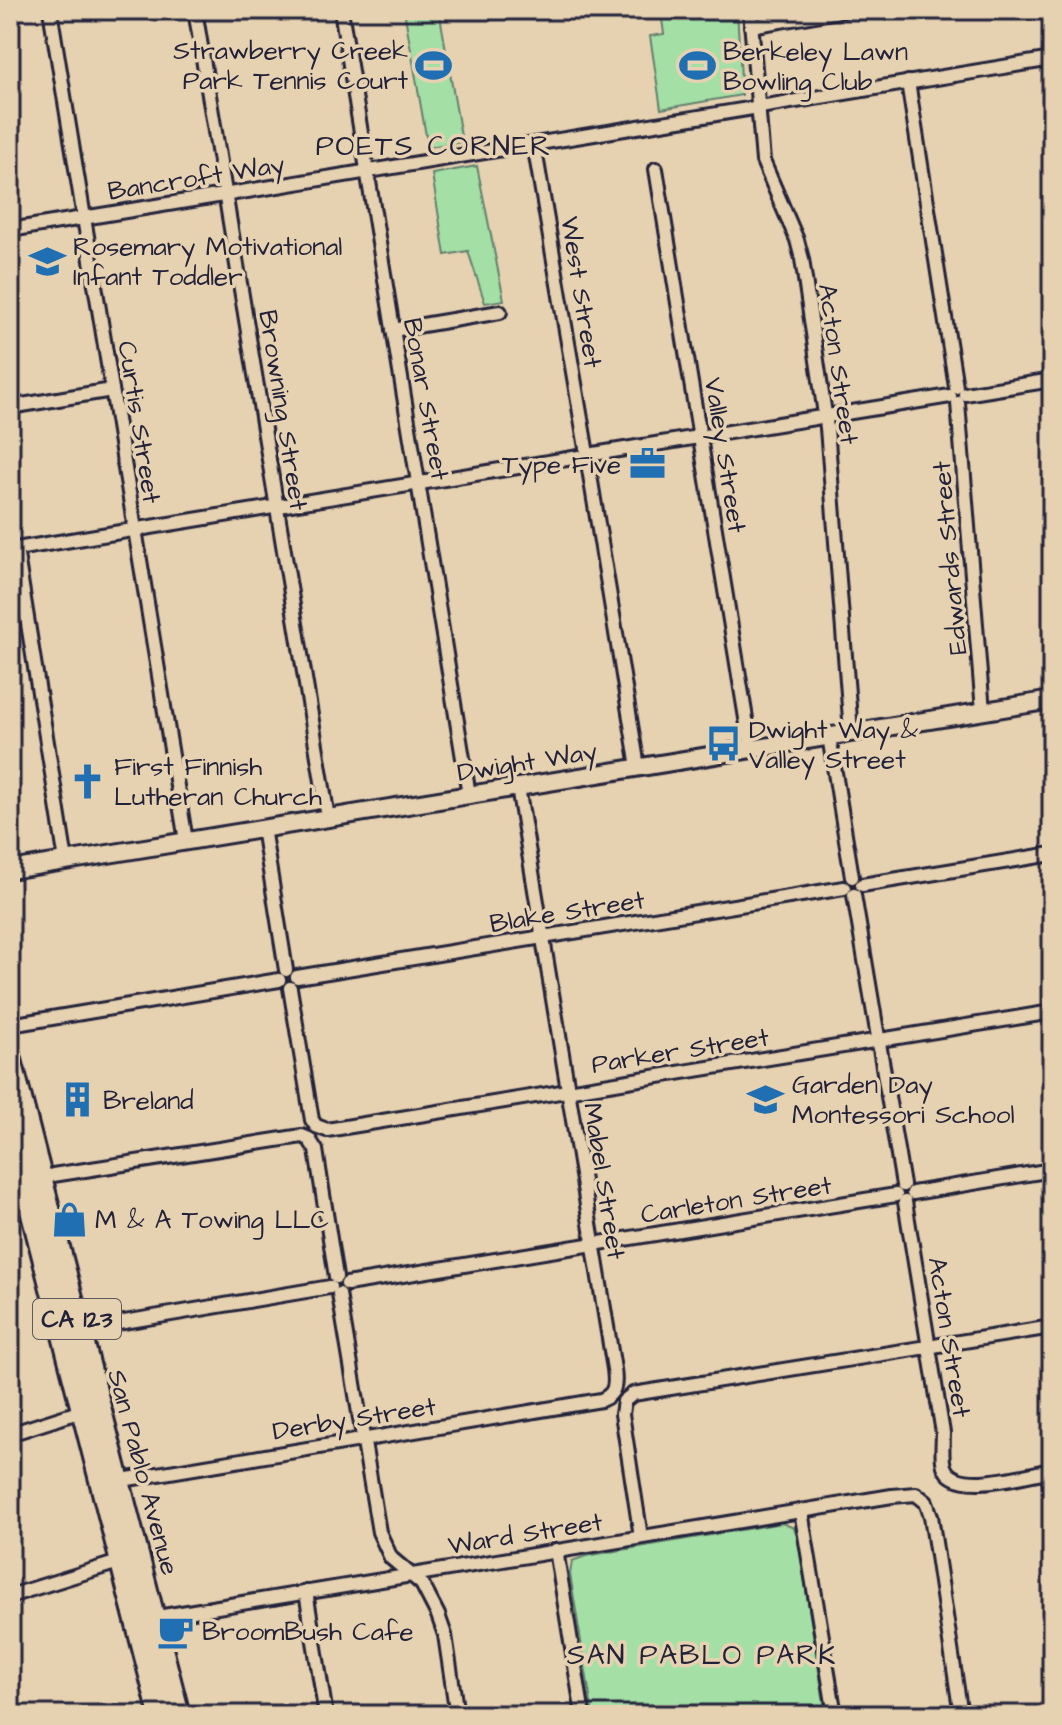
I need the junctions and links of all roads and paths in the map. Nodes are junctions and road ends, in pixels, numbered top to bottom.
1 (50, 10) edge
2 (195, 10) edge
3 (341, 10) edge
4 (750, 10) edge
5 (845, 10) edge
6 (1051, 10) edge
7 (1052, 18) edge
8 (751, 26) junction
9 (1052, 59) edge
10 (908, 82) junction
11 (757, 107) junction
12 (534, 144) junction
13 (656, 169) dead end
14 (367, 172) junction
15 (225, 194) junction
16 (84, 218) junction
17 (10, 230) edge
18 (500, 312) dead end
19 (393, 330) junction
20 (1052, 380) edge
21 (112, 390) junction
22 (957, 395) junction
23 (10, 407) edge
24 (826, 417) junction
25 (701, 438) junction
26 (587, 456) junction
27 (419, 483) junction
28 (277, 507) junction
29 (135, 530) junction
30 (13, 550) edge
31 (1052, 700) edge
32 (983, 711) junction
33 (851, 732) junction
34 (829, 736) junction
35 (751, 749) junction
36 (638, 767) junction
37 (518, 787) junction
38 (469, 795) junction
39 (328, 818) junction
40 (263, 828) junction
41 (186, 841) junction
42 (1052, 854) edge
43 (66, 861) junction
44 (10, 870) edge
45 (853, 886) junction
46 (543, 938) junction
47 (288, 979) junction
48 (1052, 1012) edge
49 (10, 1025) edge
50 (878, 1040) junction
51 (10, 1056) edge
52 (568, 1091) junction
53 (10, 1128) edge
54 (1052, 1170) edge
55 (26, 1186) edge
56 (904, 1194) junction
57 (592, 1244) junction
58 (338, 1286) junction
59 (1052, 1327) edge
60 (71, 1331) junction
61 (930, 1347) junction
62 (613, 1392) joint
63 (91, 1408) junction
64 (10, 1434) edge
65 (363, 1439) junction
66 (1050, 1471) edge
67 (110, 1482) junction
68 (1052, 1497) edge
69 (801, 1511) junction
70 (641, 1537) junction
71 (556, 1550) junction
72 (130, 1559) junction
73 (410, 1575) junction
74 (306, 1592) junction
75 (10, 1596) edge
76 (145, 1620) junction
77 (160, 1715) edge
78 (179, 1715) edge
79 (326, 1715) edge
80 (457, 1715) edge
81 (583, 1715) edge
82 (835, 1715) edge
83 (961, 1715) edge

1 - 16 street, Curtis Street
2 - 15 street, Browning Street
3 - 14 street, Bonar Street
4 - 8 street, Acton Street
5 - 8 street
6 - 7 street
8 - 11 street, Acton Street
9 - 10 street, Bancroft Way
10 - 11 street, Bancroft Way
10 - 22 street, Edwards Street
11 - 12 street, Bancroft Way
11 - 24 street, Acton Street
12 - 14 street, Bancroft Way
12 - 26 street, West Street
13 - 25 street, Valley Street
14 - 15 street, Bancroft Way
14 - 19 street, Bonar Street
15 - 16 street, Bancroft Way
15 - 28 street, Browning Street
16 - 17 street, Bancroft Way
16 - 21 street, Curtis Street
18 - 19 street
19 - 27 street, Bonar Street
20 - 22 street
21 - 23 street
21 - 29 street, Curtis Street
22 - 24 street
22 - 32 street, Edwards Street
24 - 25 street
24 - 33 street, Acton Street
25 - 26 street
25 - 35 street, Valley Street
26 - 27 street
26 - 36 street, West Street
27 - 28 street
27 - 38 street, Bonar Street
28 - 29 street
28 - 39 street, Browning Street
29 - 30 street
29 - 41 street, Curtis Street
30 - 43 street
31 - 32 street, Dwight Way
32 - 33 street, Dwight Way
33 - 34 street, Dwight Way
34 - 35 street, Dwight Way
34 - 45 street, Acton Street
35 - 36 street, Dwight Way
36 - 37 street, Dwight Way
37 - 38 street, Dwight Way
37 - 46 street, Mabel Street
38 - 39 street, Dwight Way
39 - 40 street, Dwight Way
40 - 41 street, Dwight Way
40 - 47 street
41 - 43 street, Dwight Way
42 - 45 street, Blake Street
43 - 44 street, Dwight Way
45 - 46 street, Blake Street
45 - 50 street, Acton Street
46 - 47 street, Blake Street
46 - 52 street, Mabel Street
47 - 49 street, Blake Street
47 - 52 street, Parker Street
48 - 50 street, Parker Street
50 - 52 street, Parker Street
50 - 56 street, Acton Street
51 - 55 main road, San Pablo Avenue / CA 123
52 - 57 street, Mabel Street
53 - 55 main road, San Pablo Avenue / CA 123
54 - 56 street, Carleton Street
55 - 58 street
55 - 60 main road, San Pablo Avenue / CA 123
56 - 57 street, Carleton Street
56 - 61 street, Acton Street
57 - 58 street, Carleton Street
57 - 62 street, Mabel Street
58 - 60 street, Carleton Street
58 - 65 street
59 - 61 street
60 - 63 main road, San Pablo Avenue / CA 123
61 - 66 street, Acton Street
61 - 70 street
62 - 65 street, Derby Street
63 - 64 street
63 - 67 main road, San Pablo Avenue / CA 123
65 - 67 street, Derby Street
65 - 73 street
66 - 68 street
67 - 72 main road, San Pablo Avenue / CA 123
69 - 70 street, Ward Street
69 - 82 street
69 - 83 street, Ward Street
70 - 71 street, Ward Street
71 - 73 street, Ward Street
71 - 81 street
72 - 75 street
72 - 76 main road, San Pablo Avenue / CA 123
73 - 74 street, Ward Street
73 - 80 street
74 - 76 street, Ward Street
74 - 79 street
76 - 77 main road, San Pablo Avenue / CA 123
76 - 78 main road, San Pablo Avenue / CA 123

